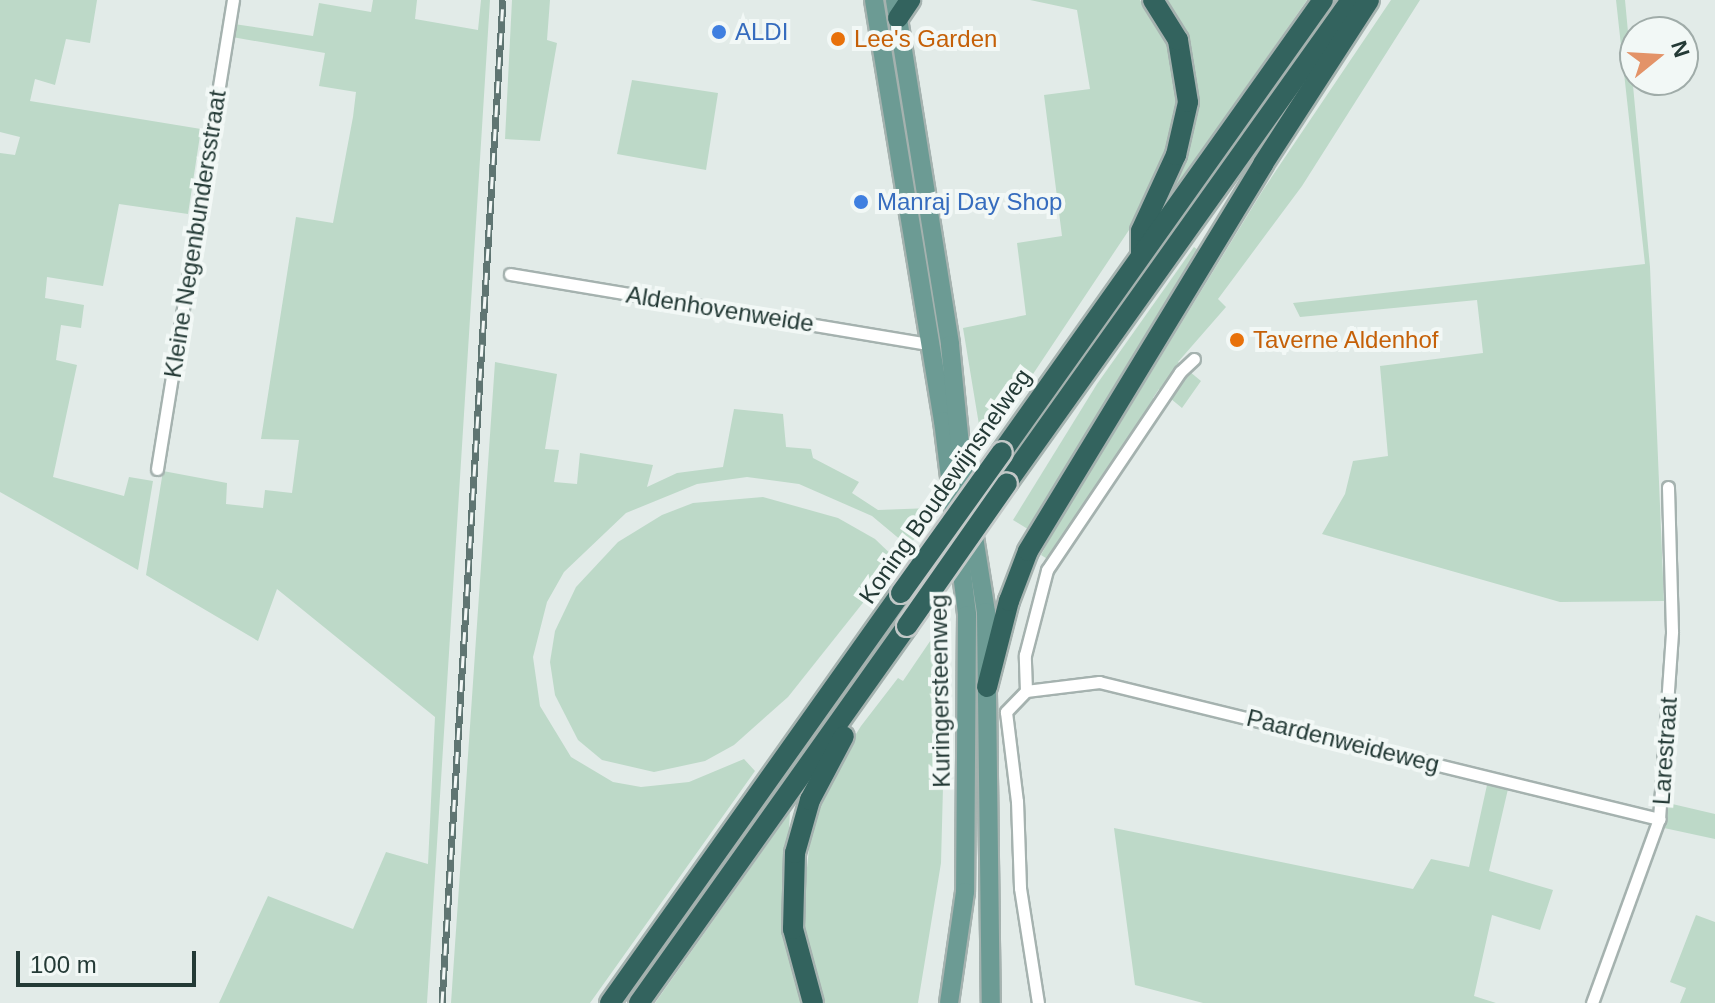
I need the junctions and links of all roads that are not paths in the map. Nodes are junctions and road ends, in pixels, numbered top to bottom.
1 (233, 0) edge
2 (874, 0) edge
3 (910, 0) edge
4 (1153, 0) edge
5 (1323, 0) edge
6 (1351, 0) edge
7 (1369, 0) edge
8 (897, 9) edge
9 (1141, 254) junction
10 (510, 274) dead end
11 (930, 344) junction
12 (1194, 359) dead end
13 (157, 469) dead end
14 (1668, 487) dead end
15 (987, 687) junction
16 (1026, 691) junction
17 (849, 708) junction
18 (1659, 819) junction
19 (610, 1003) edge
20 (639, 1003) edge
21 (813, 1003) edge
22 (949, 1003) edge
23 (991, 1003) edge
24 (1038, 1003) edge
25 (1592, 1003) edge

1 - 13 street, Kleine Negenbundersstraat
2 - 11 main road, Kuringersteenweg
3 - 8 highway
4 - 9 highway
5 - 9 highway, Koning Boudewijnsnelweg
6 - 17 highway, Koning Boudewijnsnelweg, bridge
7 - 15 highway
8 - 15 main road, Kuringersteenweg
9 - 19 highway, Koning Boudewijnsnelweg, bridge
10 - 11 street, Aldenhovenweide
11 - 22 main road, Kuringersteenweg
12 - 16 street
14 - 18 street, Larestraat
15 - 23 main road, Kuringersteenweg
16 - 18 street, Paardenweideweg
16 - 24 street
17 - 20 highway, Koning Boudewijnsnelweg
17 - 21 highway
18 - 25 street, Larestraat

